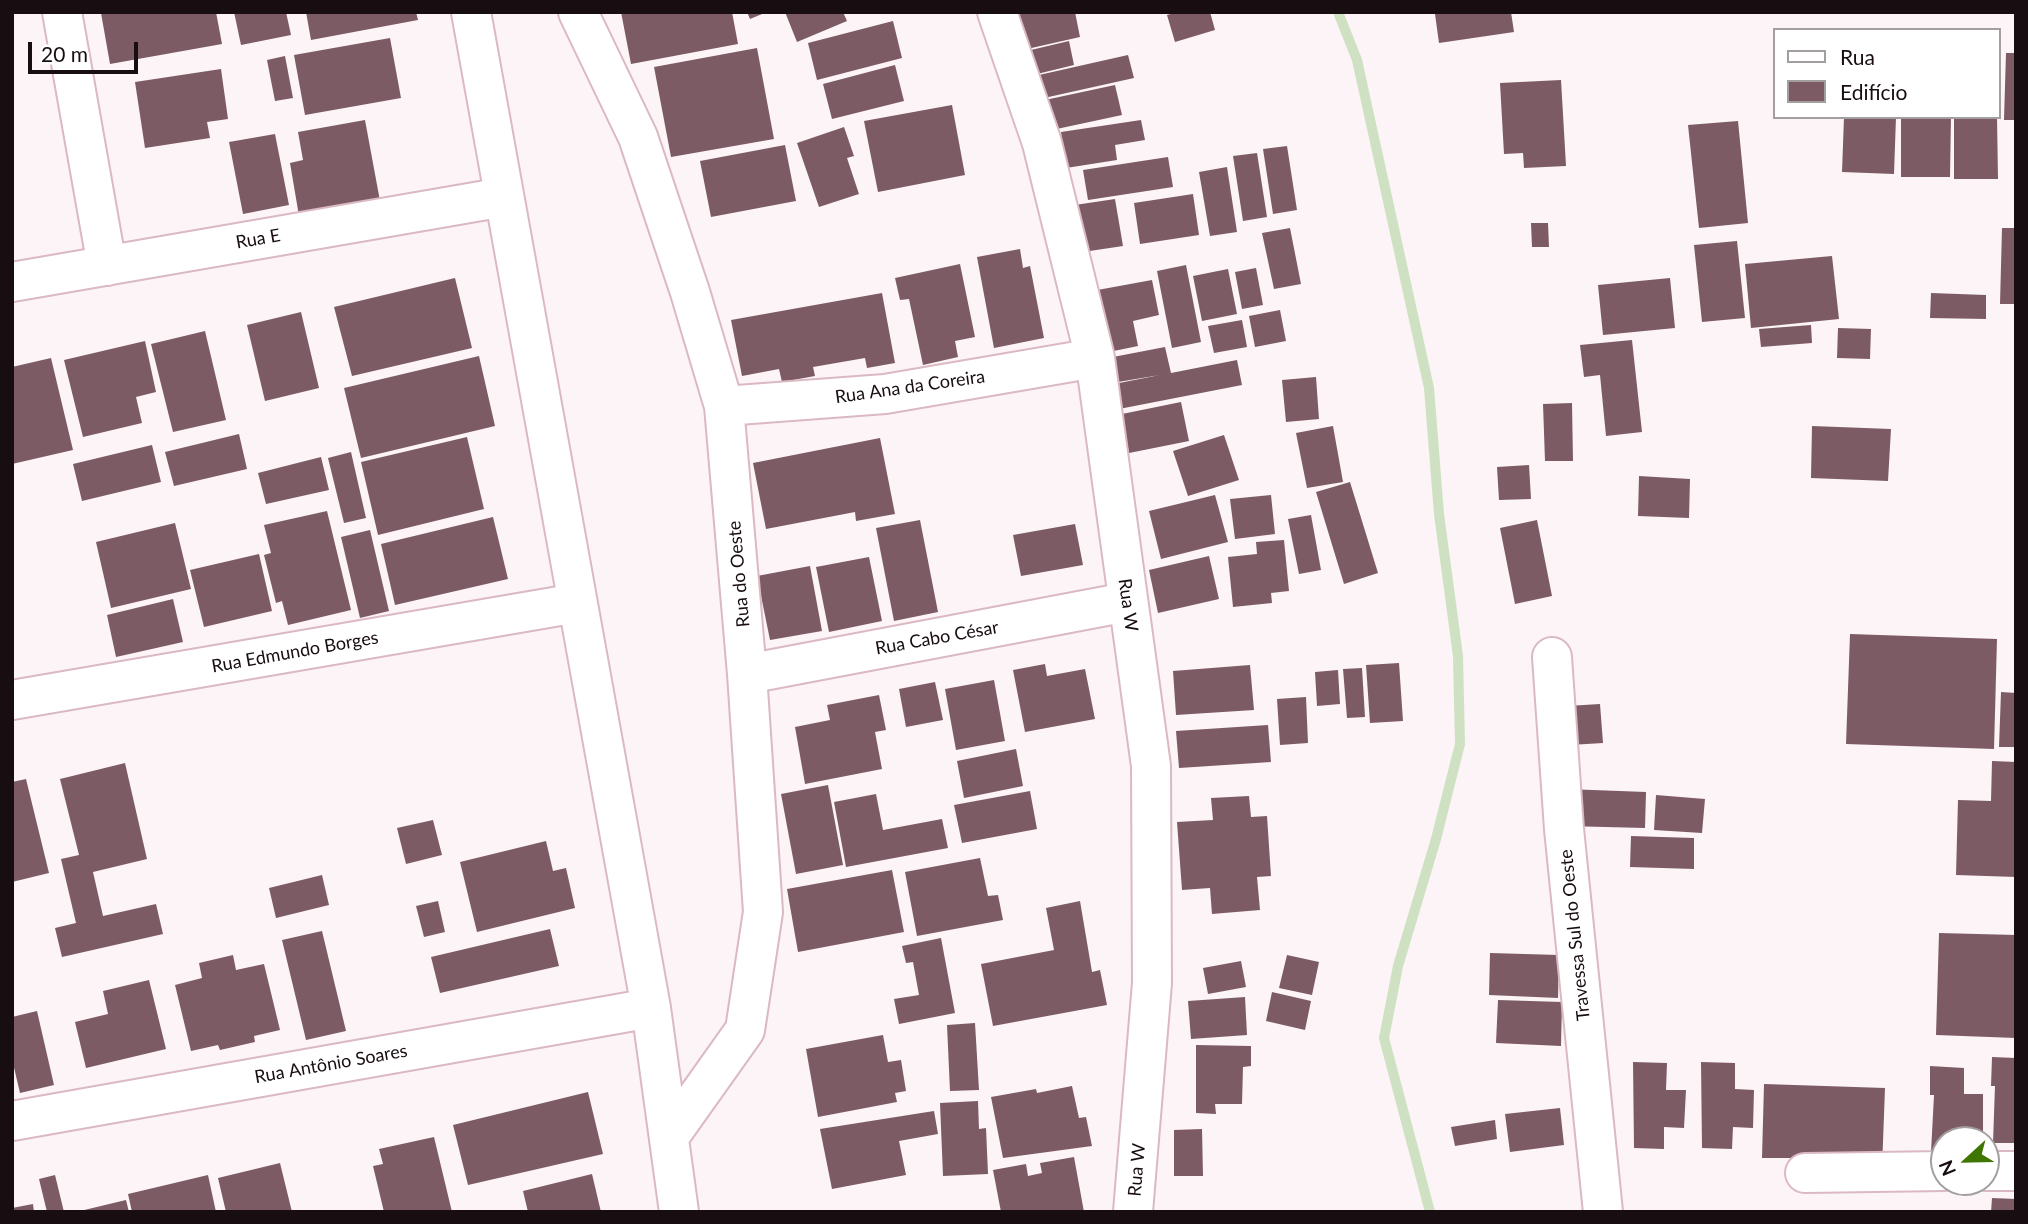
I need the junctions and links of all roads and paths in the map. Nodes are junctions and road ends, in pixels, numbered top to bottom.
1 (62, 12) edge
2 (471, 12) edge
3 (578, 12) edge
4 (997, 12) edge
5 (504, 197) junction
6 (107, 265) junction
7 (12, 282) edge
8 (1095, 358) junction
9 (724, 406) junction
10 (1127, 602) junction
11 (577, 603) junction
12 (1552, 657) dead end
13 (747, 674) junction
14 (12, 700) edge
15 (651, 1008) junction
16 (12, 1121) edge
17 (669, 1137) junction
18 (1930, 1171) edge
19 (1805, 1173) dead end
20 (679, 1212) edge
21 (1133, 1212) edge
22 (1603, 1212) edge

1 - 6 street
2 - 5 street
3 - 9 street, Rua do Oeste
4 - 8 street, Rua W
5 - 6 street, Rua E
5 - 11 street
6 - 7 street, Rua E
8 - 9 street, Rua Ana da Coreira
8 - 10 street, Rua W
9 - 13 street, Rua do Oeste
10 - 13 street, Rua Cabo César
10 - 21 street, Rua W
11 - 14 street, Rua Edmundo Borges
11 - 15 street
12 - 22 street, Travessa Sul do Oeste
13 - 17 street, Rua do Oeste
15 - 16 street, Rua Antônio Soares
15 - 17 street
17 - 20 street
18 - 19 street

